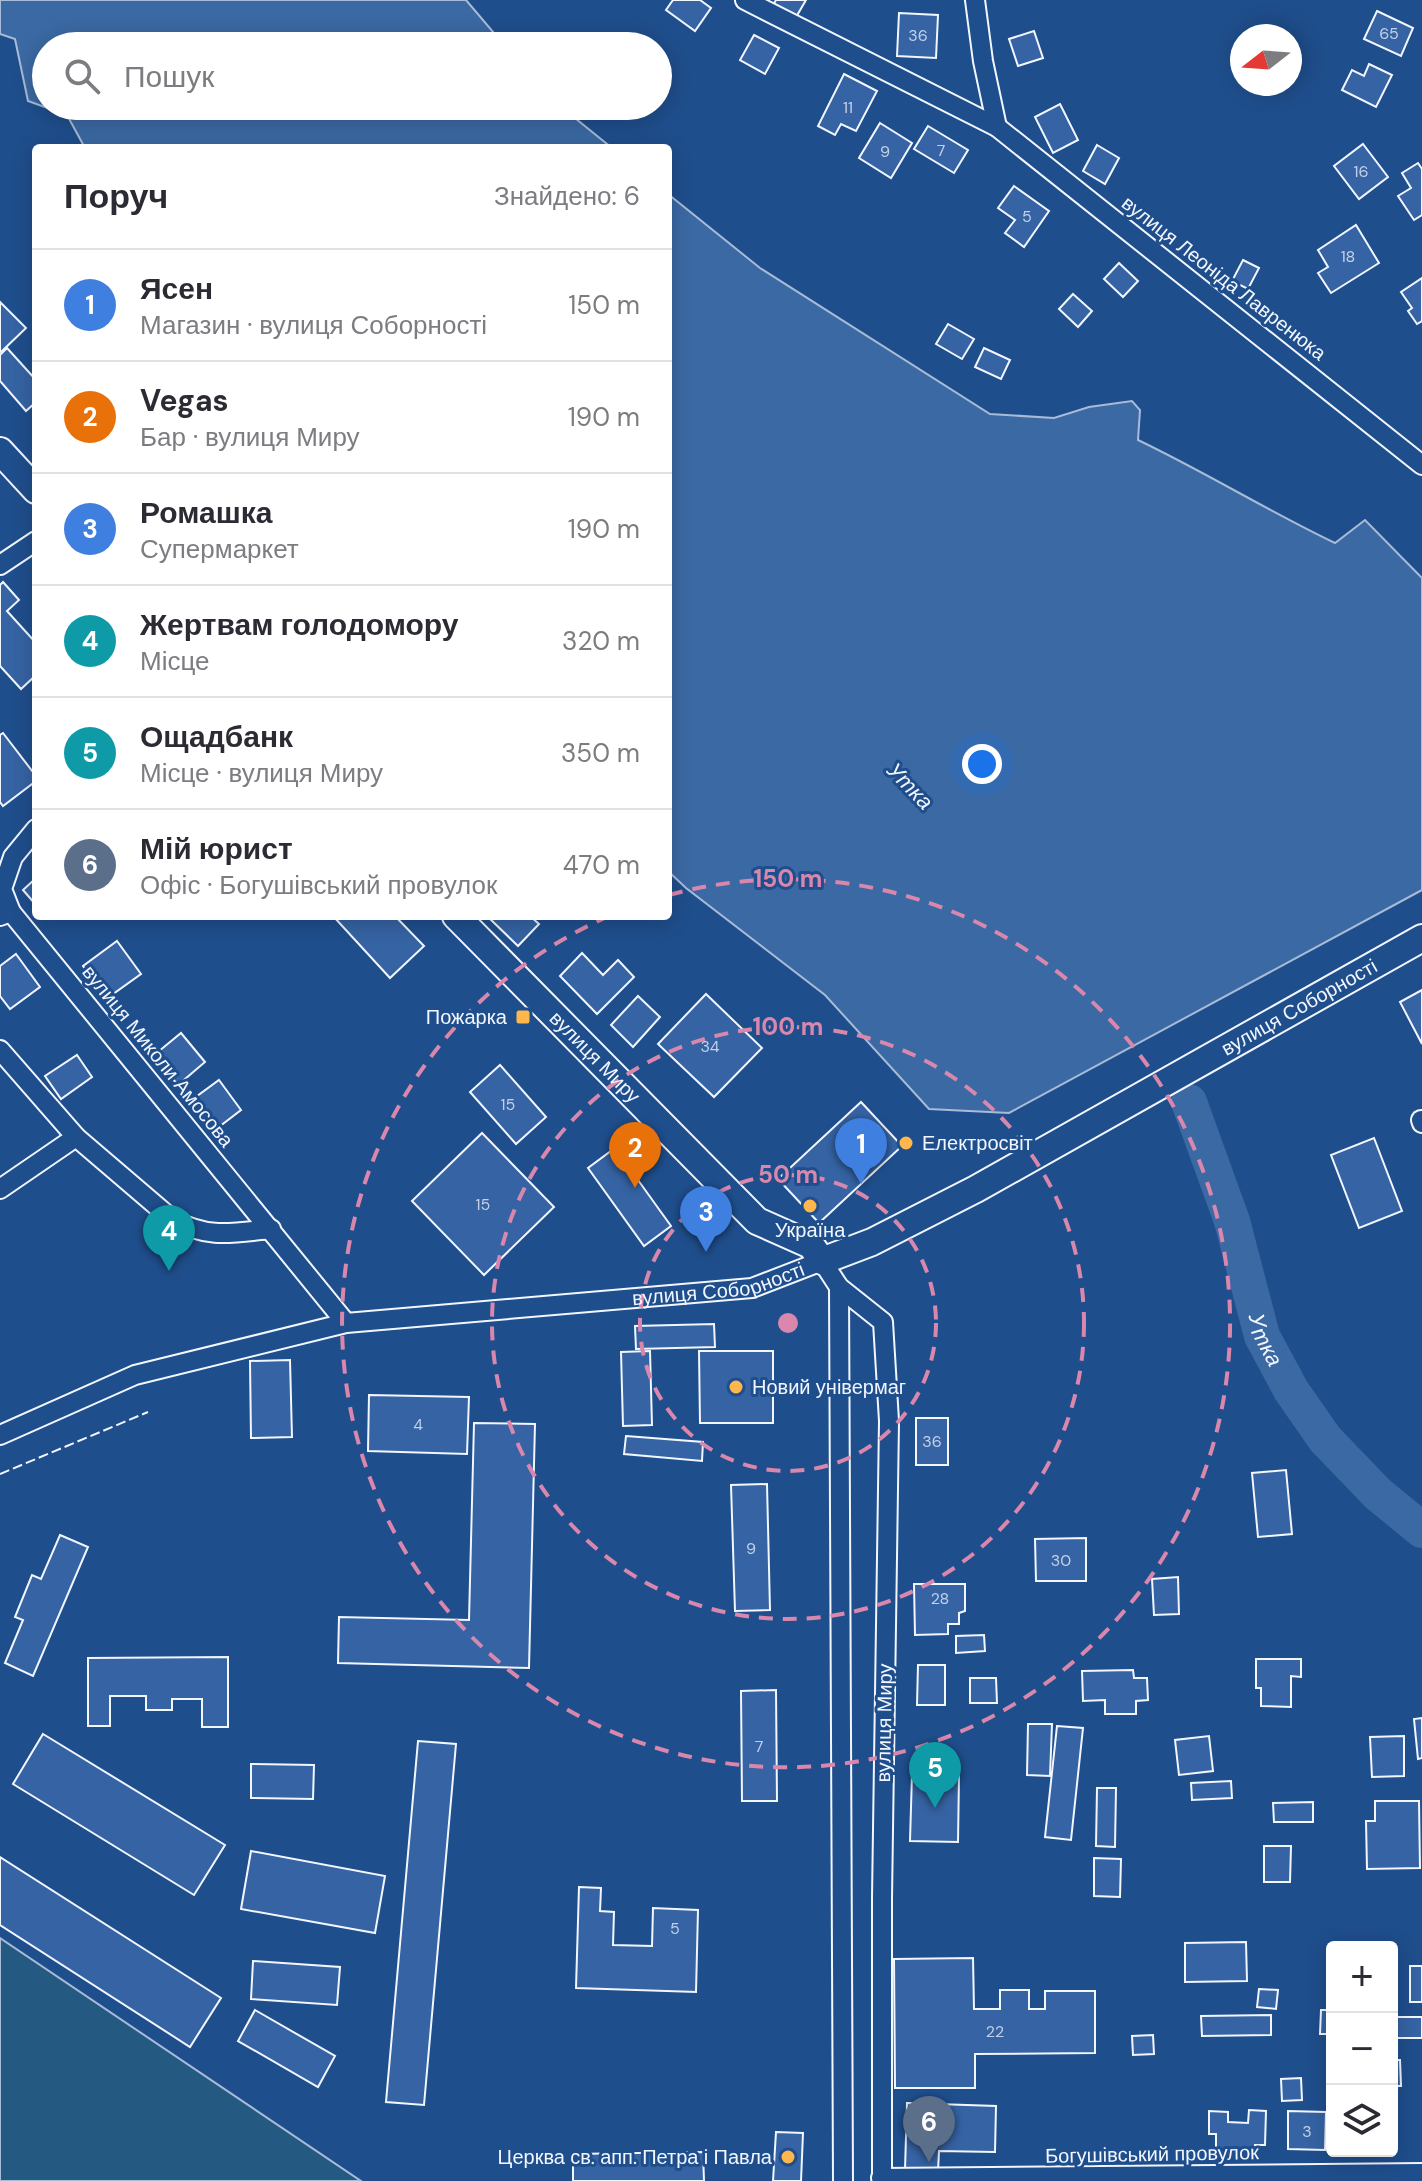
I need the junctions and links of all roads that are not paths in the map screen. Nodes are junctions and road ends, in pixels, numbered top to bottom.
1 (745, 0) edge
2 (975, 0) edge
3 (997, 127) junction
4 (0, 451) edge
5 (1422, 465) edge
6 (32, 486) edge
7 (32, 544) edge
8 (0, 565) edge
9 (32, 834) edge
10 (32, 849) edge
11 (13, 857) junction
12 (5, 914) edge
13 (460, 920) edge
14 (1422, 938) edge
15 (0, 1050) edge
16 (76, 1137) junction
17 (0, 1189) edge
18 (271, 1229) junction
19 (822, 1261) junction
20 (839, 1287) junction
21 (346, 1323) junction
22 (0, 1435) edge
23 (1422, 2173) edge
24 (882, 2180) edge
25 (843, 2181) edge

1 - 3 street, вулиця Леоніда Лавренюка
2 - 3 street
3 - 5 street, вулиця Леоніда Лавренюка
4 - 6 main road
7 - 8 street
9 - 11 street, вулиця Миколи Амосова
10 - 11 street
11 - 12 street, вулиця Миколи Амосова
12 - 18 street, вулиця Миколи Амосова
13 - 19 main road, вулиця Миру
14 - 19 main road, вулиця Соборності
15 - 16 street
16 - 17 street
16 - 18 street
18 - 21 street, вулиця Миколи Амосова
19 - 20 street, вулиця Миру
19 - 21 street, вулиця Соборності
20 - 24 street, вулиця Миру
20 - 25 street, вулиця Миру
21 - 22 street, вулиця Соборності
23 - 24 street, Богушівський провулок

